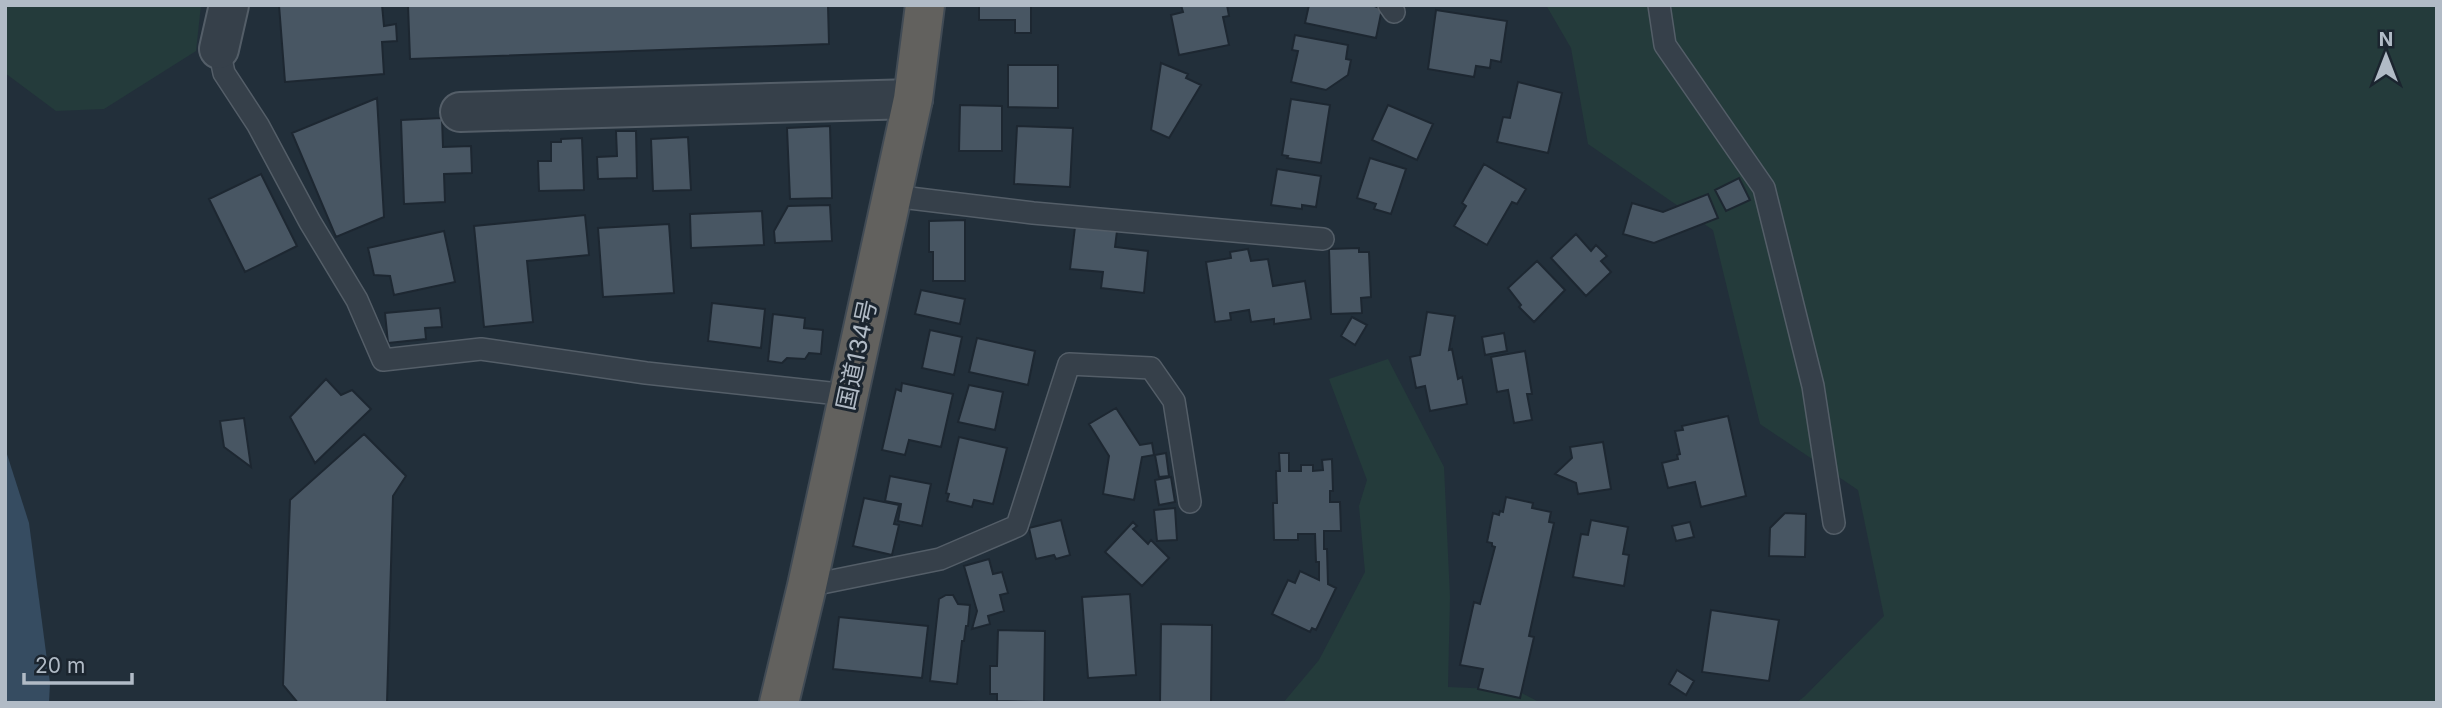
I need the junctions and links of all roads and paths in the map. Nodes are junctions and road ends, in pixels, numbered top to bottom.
1 (229, 5) edge
2 (925, 5) edge
3 (1659, 5) edge
4 (219, 49) joint
5 (913, 99) junction
6 (460, 112) dead end
7 (893, 196) junction
8 (1323, 239) dead end
9 (849, 395) junction
10 (1190, 502) dead end
11 (1833, 523) dead end
12 (807, 586) junction
13 (779, 703) edge

1 - 4 street
2 - 5 highway, 国道134号
3 - 11 lane
4 - 9 lane
5 - 6 street
5 - 7 highway, 国道134号
7 - 8 lane
7 - 9 highway, 国道134号
9 - 12 highway, 国道134号
10 - 12 lane
12 - 13 highway, 国道134号

